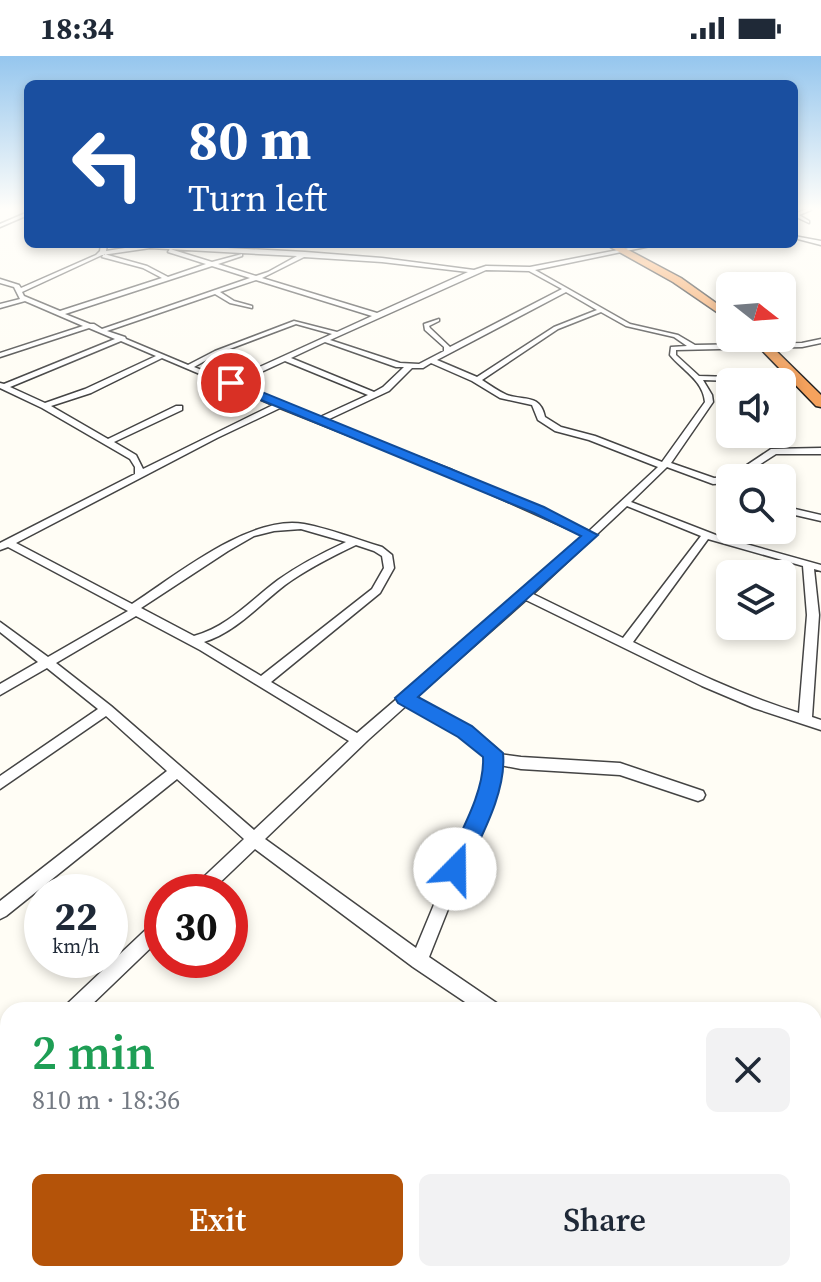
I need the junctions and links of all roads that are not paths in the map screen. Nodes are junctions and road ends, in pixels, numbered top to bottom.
1 (74, 266) edge
2 (142, 266) edge
3 (203, 266) edge
4 (216, 266) edge
5 (285, 266) edge
6 (427, 266) edge
7 (543, 266) edge
8 (652, 266) edge
9 (530, 269) junction
10 (475, 271) junction
11 (254, 278) junction
12 (168, 279) junction
13 (0, 281) edge
14 (567, 289) junction
15 (20, 291) junction
16 (214, 291) junction
17 (25, 299) junction
18 (0, 306) edge
19 (250, 307) dead end
20 (716, 308) edge
21 (602, 310) junction
22 (61, 313) junction
23 (379, 316) junction
24 (437, 320) dead end
25 (92, 325) junction
26 (104, 330) junction
27 (338, 334) junction
28 (123, 338) junction
29 (324, 340) junction
30 (796, 341) edge
31 (821, 341) edge
32 (716, 345) edge
33 (692, 346) junction
34 (447, 352) junction
35 (771, 352) edge
36 (0, 355) edge
37 (163, 355) junction
38 (285, 358) junction
39 (433, 361) junction
40 (191, 366) junction
41 (410, 366) junction
42 (697, 378) junction
43 (478, 380) junction
44 (800, 381) junction
45 (231, 383) junction
46 (2, 386) edge
47 (375, 395) junction
48 (821, 403) edge
49 (280, 405) junction
50 (45, 406) junction
51 (179, 408) dead end
52 (318, 421) junction
53 (108, 442) junction
54 (821, 451) edge
55 (755, 464) edge
56 (665, 465) junction
57 (139, 475) junction
58 (716, 479) edge
59 (624, 502) junction
60 (796, 512) edge
61 (821, 518) edge
62 (591, 535) junction
63 (706, 535) junction
64 (355, 542) junction
65 (4, 545) edge
66 (808, 565) junction
67 (821, 568) edge
68 (526, 595) junction
69 (134, 610) junction
70 (0, 626) edge
71 (192, 641) junction
72 (625, 644) junction
73 (46, 661) junction
74 (262, 682) junction
75 (0, 690) edge
76 (405, 698) junction
77 (107, 709) junction
78 (805, 720) junction
79 (821, 725) edge
80 (358, 740) junction
81 (493, 758) junction
82 (177, 771) junction
83 (1, 779) edge
84 (698, 795) dead end
85 (255, 840) junction
86 (218, 874) edge
87 (0, 911) edge
88 (144, 943) edge
89 (419, 961) junction
90 (81, 1002) edge
91 (480, 1002) edge

1 - 15 street
2 - 12 street
3 - 12 street
4 - 11 street
5 - 11 street
6 - 10 street
7 - 9 street
8 - 20 highway
9 - 10 street
9 - 14 street
10 - 23 street
11 - 16 street
11 - 23 street
12 - 22 street
13 - 15 street
14 - 21 street
14 - 34 street
15 - 17 street
16 - 19 street
16 - 26 street
17 - 18 street
17 - 22 street
21 - 33 street
21 - 43 street
22 - 25 street
23 - 27 street
24 - 34 street
25 - 26 street
25 - 36 street
26 - 28 street
27 - 29 street
27 - 40 street
28 - 37 street
28 - 46 street
29 - 38 street
29 - 41 street
30 - 31 street
32 - 33 street
33 - 42 street
34 - 39 street
35 - 44 highway
37 - 40 street
37 - 50 street
38 - 45 street
38 - 47 street
39 - 41 street
39 - 43 street
40 - 45 street
41 - 47 street
42 - 44 street
42 - 56 street
43 - 56 street
44 - 48 highway
45 - 49 street
46 - 50 street
47 - 52 street
49 - 52 street
49 - 57 street
50 - 53 street
51 - 53 street
52 - 62 street
53 - 57 street
54 - 55 street
56 - 58 street
56 - 59 street
57 - 65 street
59 - 62 street
59 - 63 street
60 - 61 street
62 - 68 street
63 - 66 street
63 - 72 street
64 - 69 street
64 - 71 street
64 - 74 street
65 - 69 street
66 - 67 street
66 - 78 street
68 - 72 street
68 - 76 street
69 - 71 street
69 - 73 street
70 - 73 street
71 - 74 street
72 - 78 street
73 - 75 street
73 - 77 street
74 - 80 street
76 - 80 street
76 - 81 street
77 - 82 street
77 - 83 street
78 - 79 street
80 - 85 street
81 - 84 street
81 - 89 street
82 - 85 street
82 - 87 street
85 - 86 street
85 - 89 street
88 - 90 street
89 - 91 street

